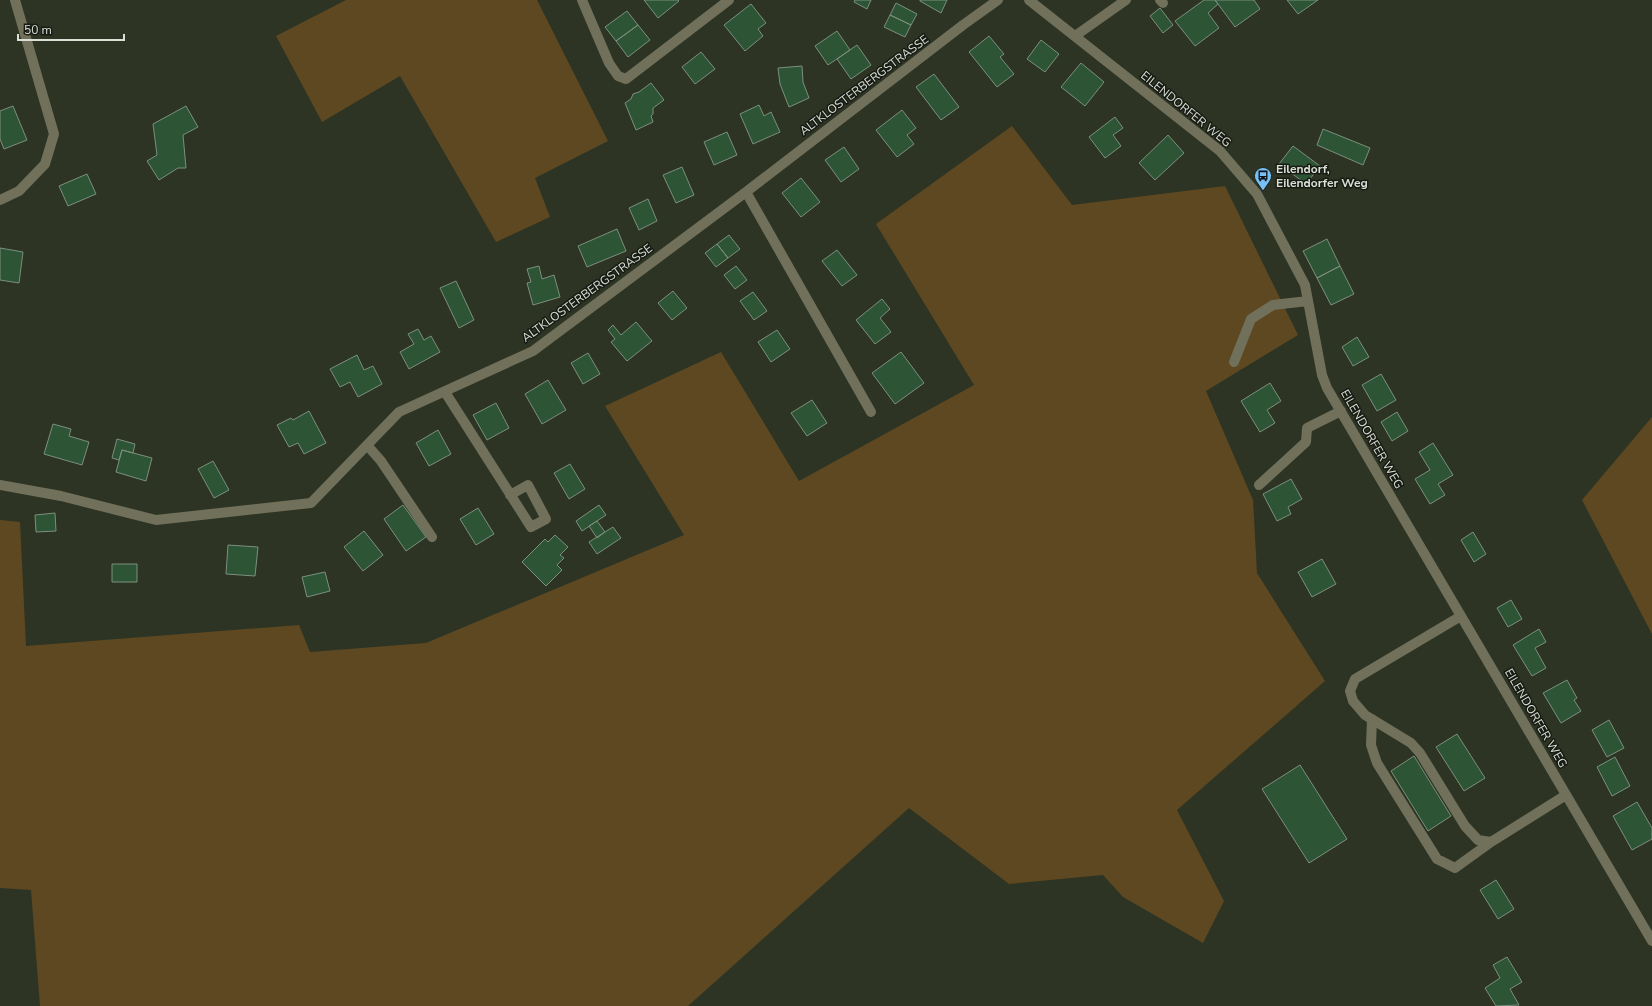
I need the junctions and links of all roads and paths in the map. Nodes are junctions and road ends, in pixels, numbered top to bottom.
1 (15, 0) edge
2 (582, 0) edge
3 (729, 0) edge
4 (998, 0) edge
5 (1029, 0) edge
6 (1126, 0) edge
7 (1075, 36) junction
8 (746, 192) junction
9 (0, 200) edge
10 (1308, 301) junction
11 (1234, 362) dead end
12 (445, 392) junction
13 (1341, 411) junction
14 (871, 412) dead end
15 (367, 446) junction
16 (0, 485) edge
17 (1259, 485) dead end
18 (510, 495) dead end
19 (432, 536) dead end
20 (1461, 616) junction
21 (1372, 719) junction
22 (1566, 795) junction
23 (1492, 842) junction
24 (1652, 941) edge

1 - 9 street
2 - 3 street
4 - 8 street, ALTKLOSTERBERGSTRASSE
5 - 7 street, EILENDORFER WEG
6 - 7 street
7 - 10 street, EILENDORFER WEG
8 - 12 street, ALTKLOSTERBERGSTRASSE
8 - 14 street
10 - 11 street
10 - 13 street, EILENDORFER WEG
12 - 15 street, ALTKLOSTERBERGSTRASSE
12 - 18 street
13 - 17 street
13 - 20 street, EILENDORFER WEG
15 - 16 street, ALTKLOSTERBERGSTRASSE
15 - 19 street
20 - 21 street
20 - 22 street, EILENDORFER WEG
21 - 23 street
21 - 23 street
22 - 23 street
22 - 24 street, EILENDORFER WEG

